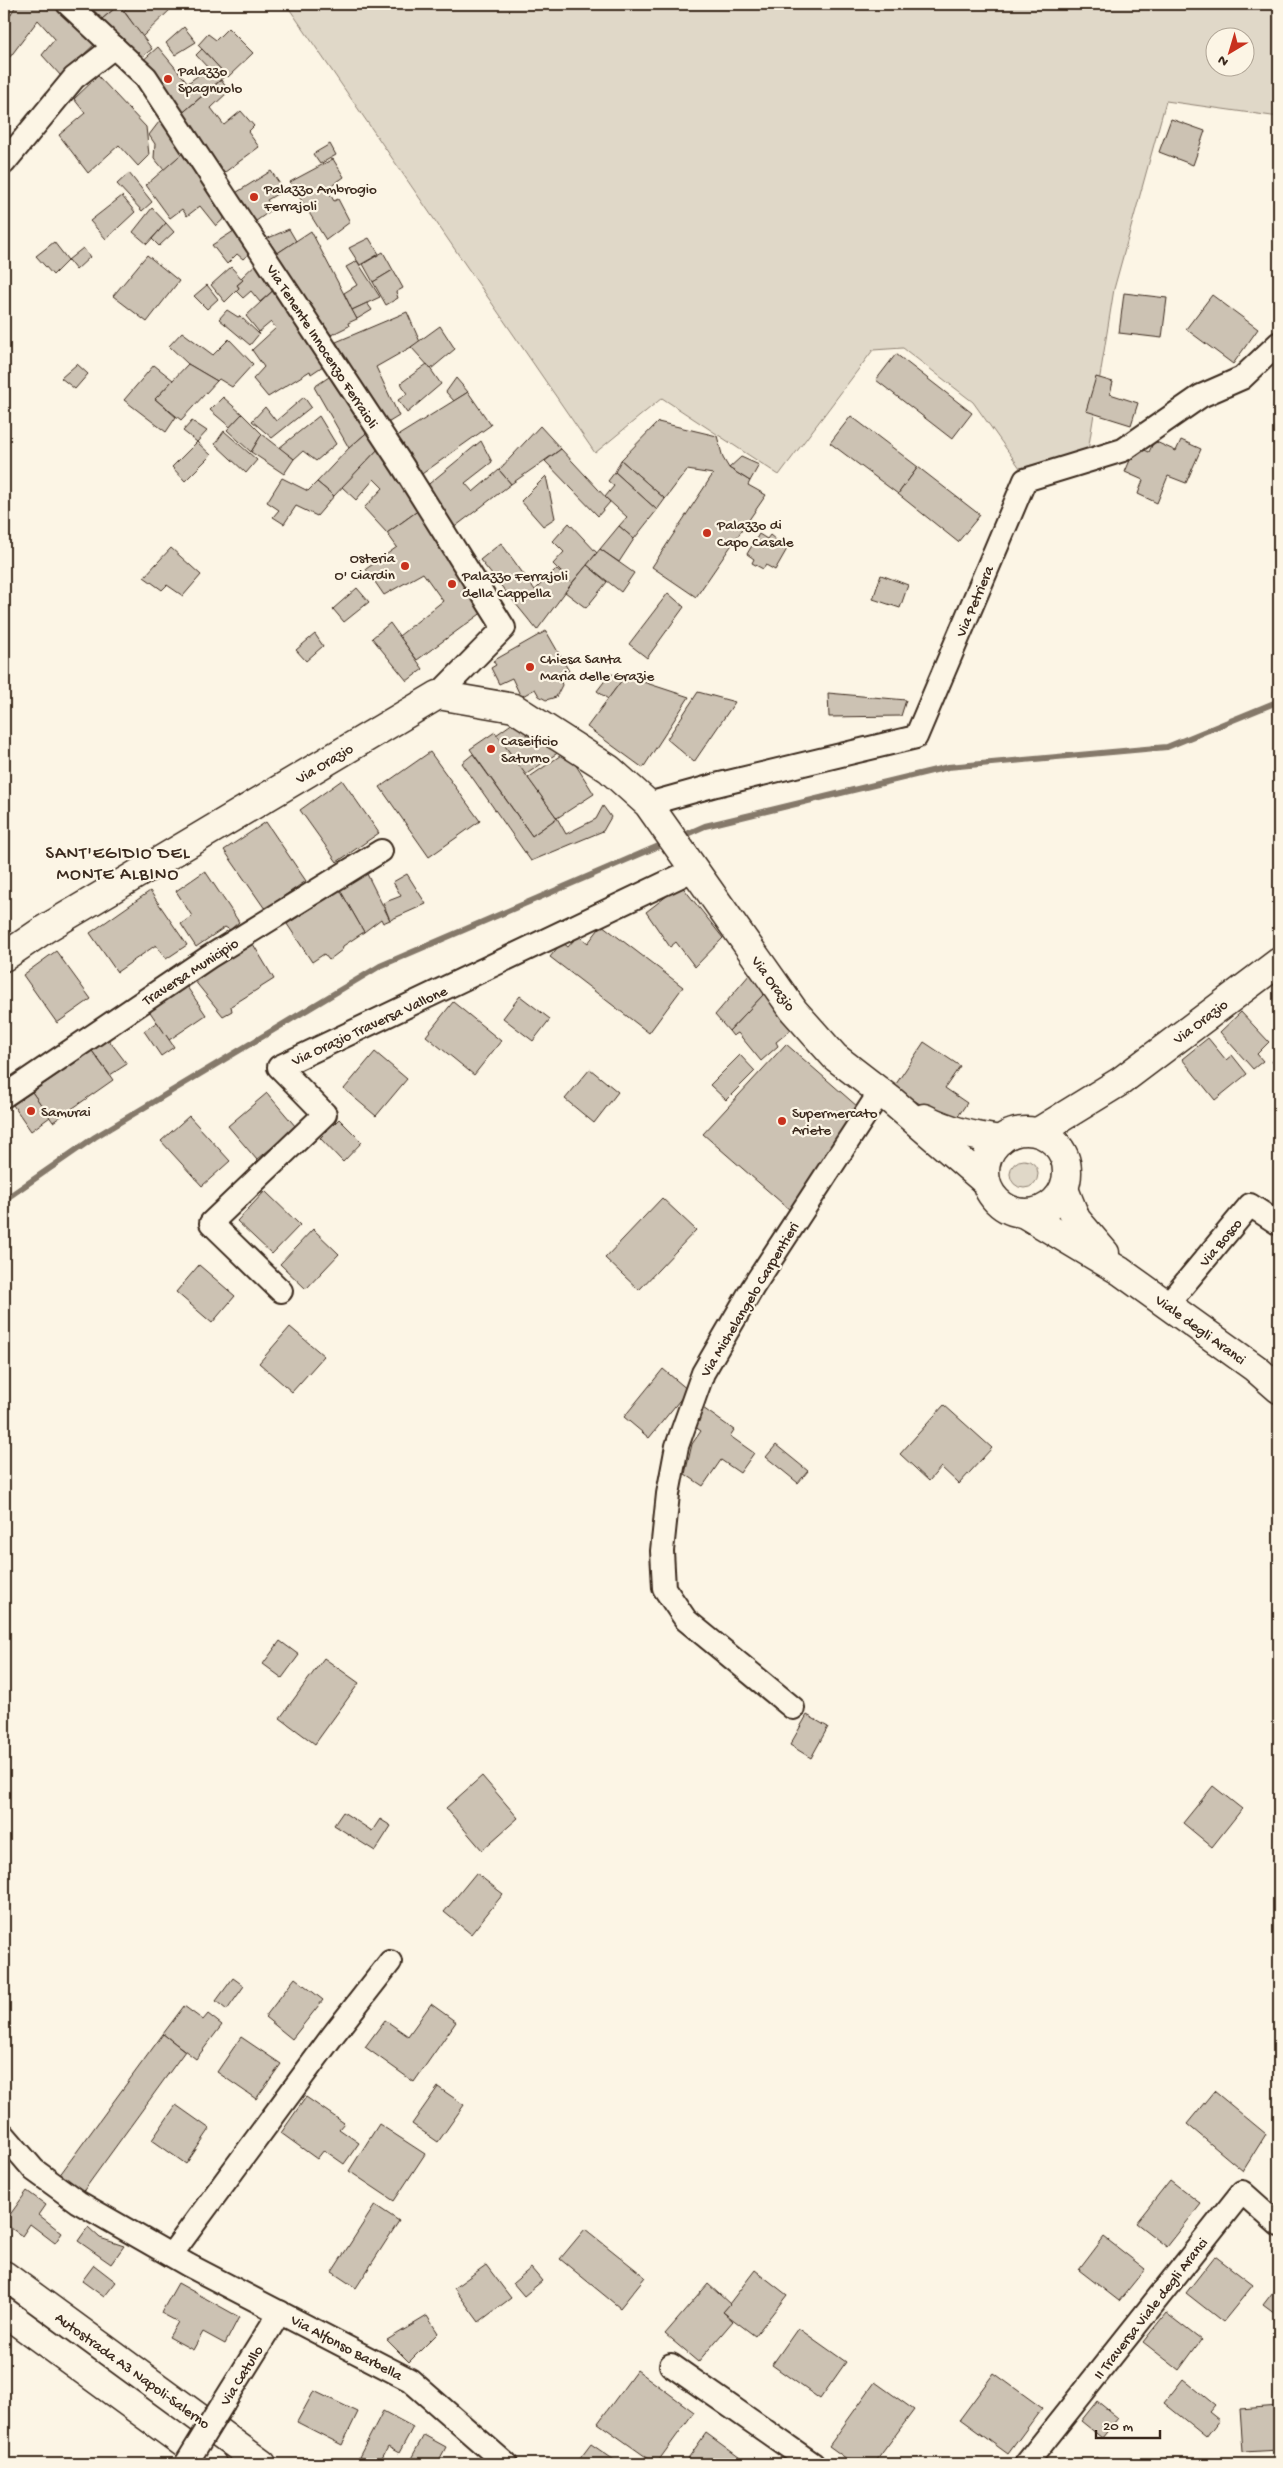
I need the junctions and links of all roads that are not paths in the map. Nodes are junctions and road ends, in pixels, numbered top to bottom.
1 (68, 4) edge
2 (114, 47) junction
3 (4, 163) edge
4 (1279, 343) edge
5 (438, 696) junction
6 (648, 804) junction
7 (381, 851) dead end
8 (695, 869) junction
9 (4, 957) edge
10 (1279, 962) edge
11 (1121, 1081) junction
12 (4, 1096) edge
13 (886, 1097) junction
14 (1038, 1132) junction
15 (1001, 1140) junction
16 (1064, 1156) junction
17 (986, 1182) junction
18 (1064, 1189) junction
19 (1023, 1213) junction
20 (1279, 1224) edge
21 (1120, 1271) junction
22 (281, 1291) dead end
23 (1167, 1305) junction
24 (1279, 1389) edge
25 (794, 1708) dead end
26 (390, 1962) dead end
27 (4, 2136) edge
28 (1279, 2225) edge
29 (171, 2255) junction
30 (4, 2276) edge
31 (4, 2312) edge
32 (280, 2312) junction
33 (671, 2365) dead end
34 (186, 2464) edge
35 (212, 2464) edge
36 (262, 2464) edge
37 (506, 2464) edge
38 (813, 2464) edge
39 (1026, 2464) edge

1 - 2 street, Via Tenente Innocenzo Ferraioli
2 - 3 street
2 - 5 street, Via Tenente Innocenzo Ferraioli
4 - 6 street, Via Petriera
5 - 6 main road
5 - 9 main road, Via Orazio
6 - 8 main road, Via Orazio
7 - 12 street, Traversa Municipio
8 - 13 main road, Via Orazio
8 - 22 street, Via Orazio Traversa Vallone
10 - 11 main road, Via Orazio
11 - 14 main road
11 - 16 main road
13 - 15 main road
13 - 17 main road
13 - 25 street, Via Michelangelo Carpentieri
14 - 15 main road
14 - 16 main road
15 - 17 main road
16 - 18 main road
17 - 19 main road
18 - 19 main road
18 - 21 main road
19 - 21 main road
20 - 23 street, Via Bosco
21 - 23 main road, Viale degli Aranci
23 - 24 main road, Viale degli Aranci
26 - 29 street
27 - 29 street, Via Alfonso Barbella
28 - 39 street, II Traversa Viale degli Aranci
29 - 32 street, Via Alfonso Barbella
30 - 36 main road, Autostrada A3 Napoli-Salerno
31 - 35 main road, Autostrada A3 Napoli-Salerno
32 - 34 street, Via Catullo, bridge
32 - 37 street, Via Alfonso Barbella
33 - 38 street

